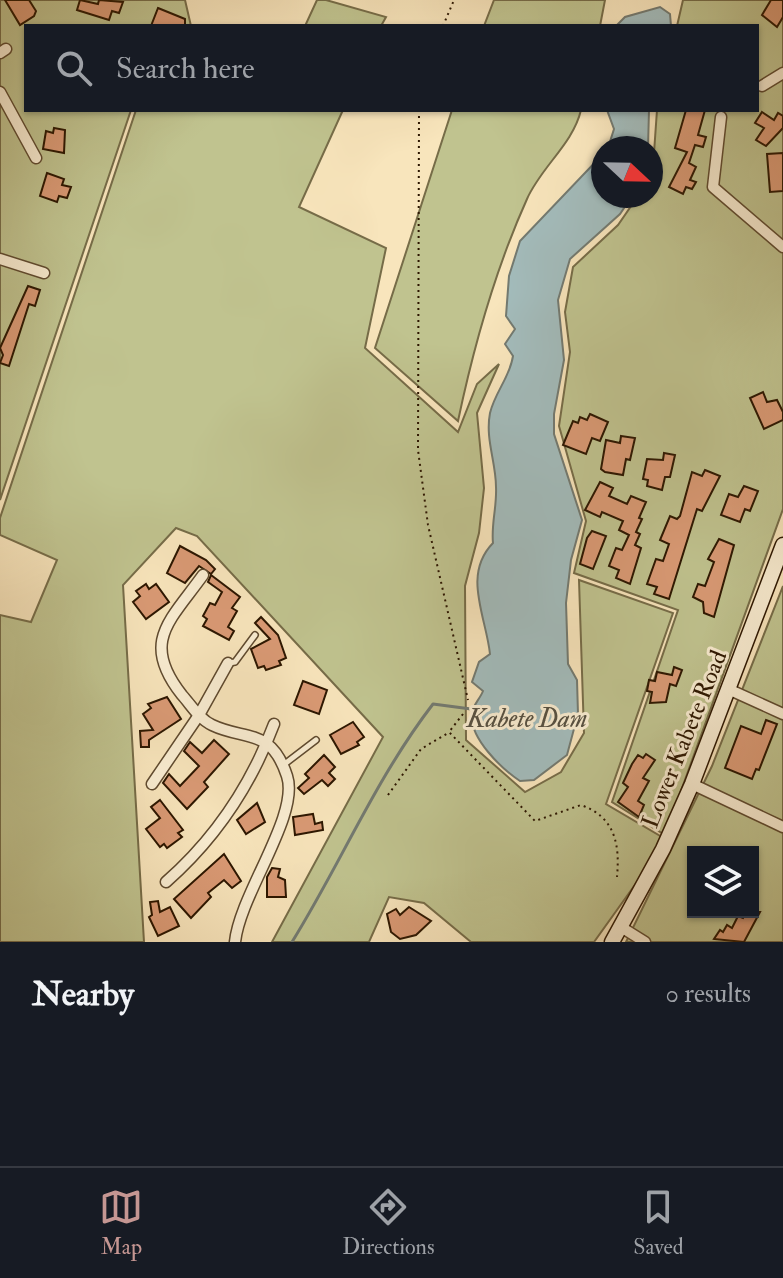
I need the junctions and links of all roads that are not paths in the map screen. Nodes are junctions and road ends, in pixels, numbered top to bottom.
1 (783, 73) edge
2 (762, 86) dead end
3 (0, 92) edge
4 (721, 117) dead end
5 (36, 158) dead end
6 (783, 247) edge
7 (0, 259) edge
8 (44, 273) dead end
9 (783, 545) edge
10 (203, 575) dead end
11 (255, 635) dead end
12 (229, 660) joint
13 (728, 689) junction
14 (783, 714) edge
15 (199, 715) junction
16 (274, 724) dead end
17 (316, 740) dead end
18 (266, 745) junction
19 (282, 766) junction
20 (152, 784) dead end
21 (692, 784) junction
22 (783, 827) edge
23 (166, 882) dead end
24 (621, 927) junction
25 (235, 942) edge
26 (612, 942) edge
27 (645, 942) edge

1 - 2 street
3 - 5 street
4 - 6 street
7 - 8 street
9 - 13 main road, Lower Kabete Road
10 - 15 street
11 - 12 lane
12 - 15 street
13 - 14 street
13 - 21 main road, Lower Kabete Road
15 - 18 street
15 - 20 street
16 - 18 street
17 - 19 lane
18 - 19 street
18 - 23 street
19 - 25 street
21 - 22 street
21 - 24 main road, Lower Kabete Road
24 - 26 main road, Lower Kabete Road
24 - 27 street

